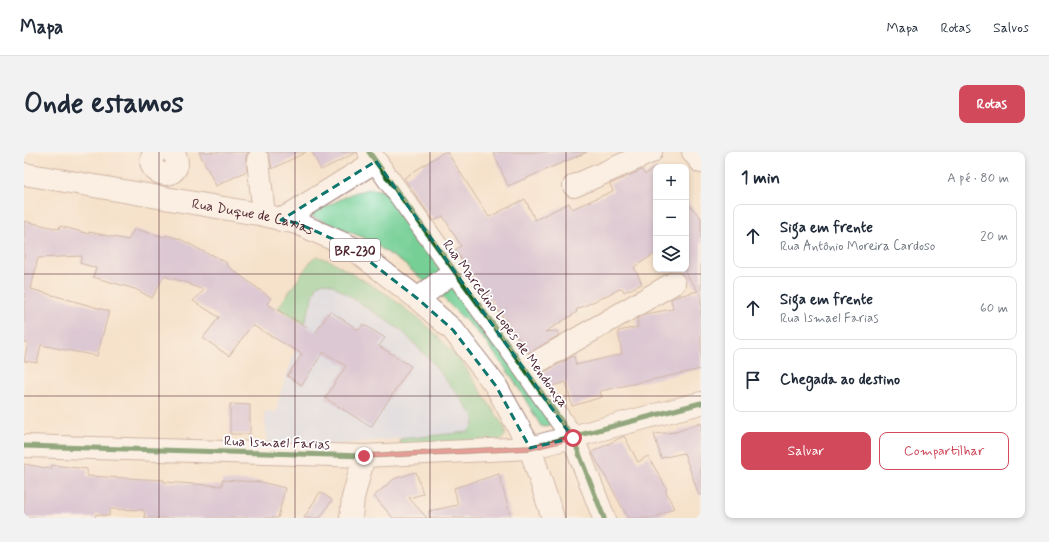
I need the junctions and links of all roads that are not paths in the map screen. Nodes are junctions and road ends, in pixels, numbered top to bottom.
1 (651, 152) edge
2 (693, 152) edge
3 (168, 157) edge
4 (372, 157) edge
5 (258, 160) dead end
6 (701, 162) edge
7 (24, 174) edge
8 (574, 186) dead end
9 (148, 195) junction
10 (272, 218) junction
11 (454, 271) junction
12 (674, 283) dead end
13 (418, 299) junction
14 (525, 369) junction
15 (701, 403) edge
16 (573, 438) junction
17 (24, 446) edge
18 (530, 448) junction
19 (364, 456) junction
20 (351, 518) edge
21 (553, 518) edge
22 (604, 518) edge

1 - 8 street
2 - 6 street
3 - 9 street
4 - 10 street
4 - 11 street, Rua Marcelino Lopes de Mendonça
5 - 10 street
7 - 9 street, Rua Duque de Caxias / BR-230
9 - 10 street, Rua Duque de Caxias / BR-230
10 - 13 street, Rua Duque de Caxias / BR-230
11 - 13 street
11 - 14 street, Rua Marcelino Lopes de Mendonça
12 - 14 street
13 - 18 street, Rua Duque de Caxias / BR-230
14 - 16 street, Rua Marcelino Lopes de Mendonça
15 - 16 street, Rua Ismael Farias
16 - 18 street, Rua Ismael Farias
16 - 22 street, Rua Marcelino Lopes de Mendonça
17 - 19 street, Rua Ismael Farias
18 - 19 street, Rua Ismael Farias
18 - 21 street, Rua Duque de Caxias / BR-230
19 - 20 street

